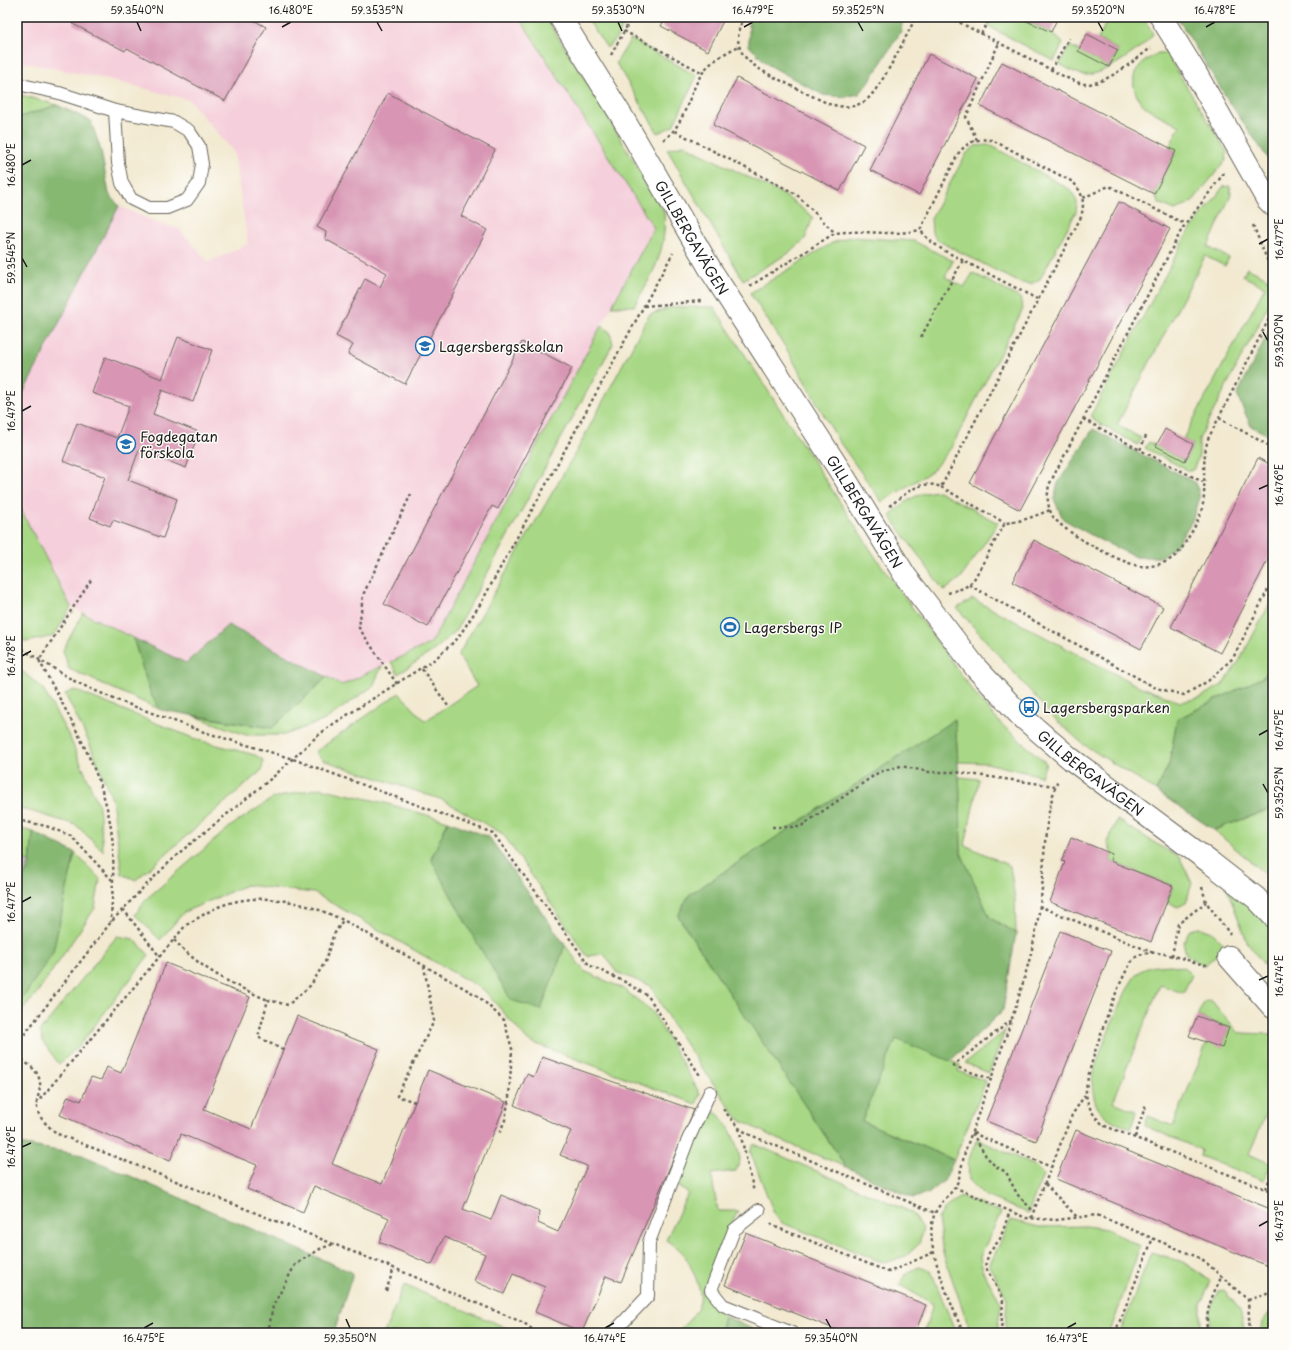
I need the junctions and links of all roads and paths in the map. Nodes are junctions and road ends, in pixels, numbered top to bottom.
1 (560, 17) edge
2 (632, 17) edge
3 (744, 17) edge
4 (916, 17) edge
5 (949, 17) edge
6 (990, 17) edge
7 (1166, 25) edge
8 (624, 31) junction
9 (981, 34) junction
10 (1069, 38) dead end
11 (999, 43) junction
12 (739, 46) junction
13 (1051, 70) junction
14 (703, 73) junction
15 (598, 78) junction
16 (17, 84) edge
17 (115, 110) junction
18 (675, 131) junction
19 (977, 140) junction
20 (644, 153) junction
21 (1243, 157) junction
22 (1083, 198) junction
23 (1273, 205) edge
24 (1185, 224) junction
25 (1253, 225) dead end
26 (920, 230) junction
27 (835, 233) junction
28 (692, 237) junction
29 (964, 260) junction
30 (1273, 274) edge
31 (730, 298) junction
32 (1037, 299) junction
33 (644, 306) junction
34 (1273, 311) edge
35 (921, 337) dead end
36 (1219, 418) junction
37 (1083, 419) junction
38 (1146, 436) dead end
39 (1273, 448) edge
40 (1140, 450) junction
41 (1203, 482) junction
42 (941, 487) junction
43 (411, 494) dead end
44 (1050, 510) junction
45 (869, 518) junction
46 (1005, 523) junction
47 (91, 580) dead end
48 (1273, 580) edge
49 (969, 585) junction
50 (928, 606) junction
51 (17, 646) edge
52 (39, 660) junction
53 (422, 669) junction
54 (398, 684) junction
55 (448, 706) dead end
56 (293, 759) junction
57 (1071, 759) junction
58 (1055, 786) junction
59 (17, 820) edge
60 (772, 827) dead end
61 (1211, 863) junction
62 (112, 880) junction
63 (1206, 902) junction
64 (1039, 906) junction
65 (123, 909) junction
66 (1273, 916) edge
67 (343, 920) junction
68 (111, 922) junction
69 (173, 940) junction
70 (1154, 953) junction
71 (1172, 956) junction
72 (160, 957) junction
73 (1230, 957) junction
74 (424, 967) junction
75 (268, 1000) junction
76 (1273, 1007) edge
77 (1012, 1020) junction
78 (17, 1044) edge
79 (283, 1050) dead end
80 (17, 1056) edge
81 (991, 1079) junction
82 (710, 1092) junction
83 (1086, 1094) junction
84 (415, 1102) dead end
85 (36, 1104) junction
86 (1146, 1104) dead end
87 (739, 1128) junction
88 (972, 1133) junction
89 (499, 1134) dead end
90 (1135, 1137) junction
91 (1051, 1167) junction
92 (1273, 1169) edge
93 (1045, 1184) junction
94 (954, 1187) junction
95 (1266, 1189) junction
96 (1273, 1192) edge
97 (759, 1210) junction
98 (1010, 1211) junction
99 (1034, 1212) junction
100 (935, 1213) junction
101 (1078, 1217) junction
102 (1031, 1218) junction
103 (1153, 1238) junction
104 (333, 1244) junction
105 (934, 1252) junction
106 (394, 1268) junction
107 (1222, 1276) junction
108 (386, 1291) dead end
109 (1273, 1292) edge
110 (1248, 1300) junction
111 (268, 1333) edge
112 (537, 1333) edge
113 (613, 1333) edge
114 (792, 1333) edge
115 (963, 1333) edge
116 (1001, 1333) edge
117 (1115, 1333) edge
118 (1207, 1333) edge
119 (1250, 1333) edge

1 - 15 street, GILLBERGAVÄGEN
2 - 8 path
3 - 12 path
4 - 12 path
5 - 9 path
6 - 9 path
7 - 13 path
7 - 21 street
8 - 14 path
8 - 15 path
9 - 11 path
10 - 13 path
11 - 13 path
11 - 19 path
12 - 14 path
14 - 18 path
15 - 20 street, GILLBERGAVÄGEN
16 - 17 lane
17 - 17 lane
18 - 20 path
18 - 27 path
19 - 22 path
19 - 26 path
20 - 28 street, GILLBERGAVÄGEN
21 - 23 street
21 - 24 path
22 - 24 path
22 - 32 path
24 - 37 path
25 - 30 path
26 - 27 path
26 - 29 path
27 - 31 path
28 - 31 street, GILLBERGAVÄGEN
28 - 33 path
29 - 32 path
29 - 35 path
31 - 33 path
31 - 45 street, GILLBERGAVÄGEN
32 - 42 path
33 - 53 path
34 - 36 path
36 - 39 path
36 - 41 path
37 - 40 path
37 - 44 path
38 - 40 path
40 - 41 path
41 - 44 path
42 - 45 path
42 - 46 path
43 - 54 path
44 - 46 path
45 - 50 street, GILLBERGAVÄGEN
46 - 49 path
47 - 52 path
48 - 49 path
49 - 50 path
50 - 57 street, GILLBERGAVÄGEN
51 - 52 path
52 - 56 path
52 - 62 path
53 - 54 path
53 - 55 path
54 - 56 path
56 - 65 path
56 - 82 path
57 - 58 path
57 - 61 street, GILLBERGAVÄGEN
58 - 60 path
58 - 64 path
59 - 62 path
61 - 63 path
61 - 66 street, GILLBERGAVÄGEN
62 - 68 path
63 - 71 path
63 - 73 path
64 - 70 path
64 - 77 path
65 - 68 path
65 - 72 path
67 - 69 path
67 - 74 path
67 - 75 path
68 - 78 path
69 - 72 path
69 - 75 path
70 - 71 path
70 - 83 path
71 - 73 path
72 - 85 path
73 - 76 street
74 - 84 path
74 - 89 path
75 - 79 path
77 - 81 path
77 - 81 path
80 - 85 path
81 - 88 path
82 - 87 path
82 - 113 lane
83 - 90 path
83 - 91 path
85 - 104 path
86 - 90 path
87 - 97 path
87 - 100 path
88 - 91 path
88 - 94 path
88 - 99 path
90 - 95 path
91 - 93 path
92 - 95 path
93 - 99 path
93 - 101 path
94 - 98 path
94 - 100 path
95 - 96 path
97 - 105 path
97 - 114 lane
98 - 102 path
98 - 116 path
99 - 102 path
100 - 105 path
101 - 102 path
101 - 103 path
103 - 107 path
103 - 117 path
104 - 106 path
104 - 111 path
105 - 115 path
106 - 108 path
106 - 112 path
107 - 110 path
107 - 118 path
109 - 110 path
110 - 119 path

